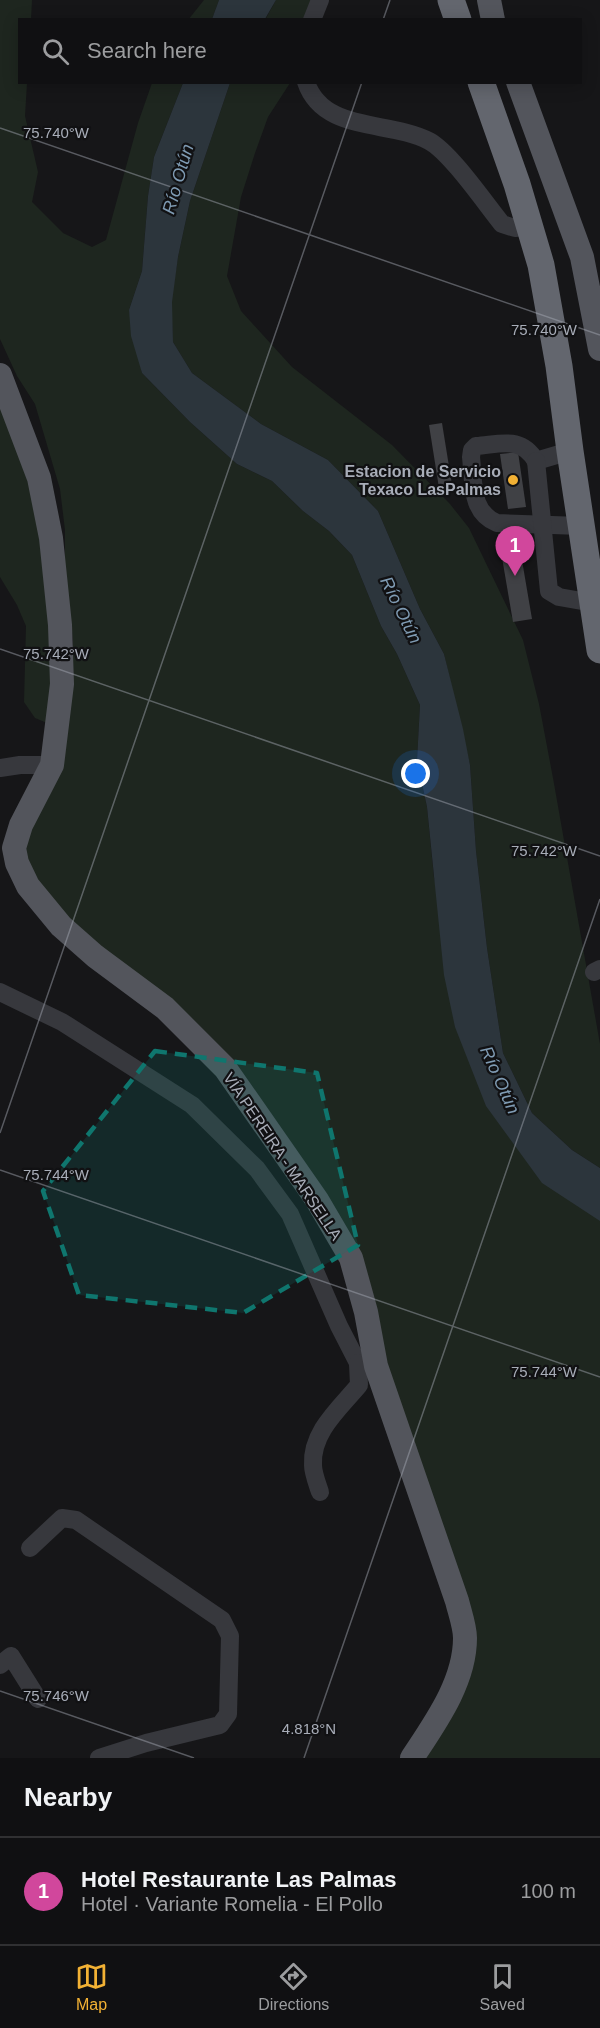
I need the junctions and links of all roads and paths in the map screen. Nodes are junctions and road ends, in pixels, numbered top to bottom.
1 (320, 0) edge
2 (451, 0) edge
3 (489, 0) edge
4 (313, 18) edge
5 (457, 18) edge
6 (493, 18) edge
7 (307, 84) edge
8 (482, 84) edge
9 (519, 84) edge
10 (531, 226) junction
11 (600, 349) edge
12 (0, 375) edge
13 (570, 451) junction
14 (536, 461) junction
15 (543, 525) junction
16 (581, 526) junction
17 (593, 603) junction
18 (600, 650) edge
19 (52, 765) junction
20 (0, 768) edge
21 (0, 992) edge
22 (367, 1364) junction
23 (320, 1492) dead end
24 (30, 1548) dead end
25 (0, 1665) edge
26 (38, 1699) dead end
27 (99, 1758) edge
28 (412, 1758) edge

1 - 4 lane
2 - 5 highway
3 - 6 main road
7 - 10 lane
8 - 10 highway
9 - 11 main road
10 - 13 highway
12 - 19 main road, VÍA PEREIRA - MARSELLA
13 - 14 lane
13 - 16 highway
14 - 15 lane
14 - 15 lane
15 - 16 lane
15 - 17 lane
16 - 17 highway
17 - 18 highway
19 - 20 lane
19 - 22 main road, VÍA PEREIRA - MARSELLA
21 - 22 lane
22 - 23 lane
22 - 28 main road, VÍA PEREIRA - MARSELLA
24 - 27 lane
25 - 26 lane

